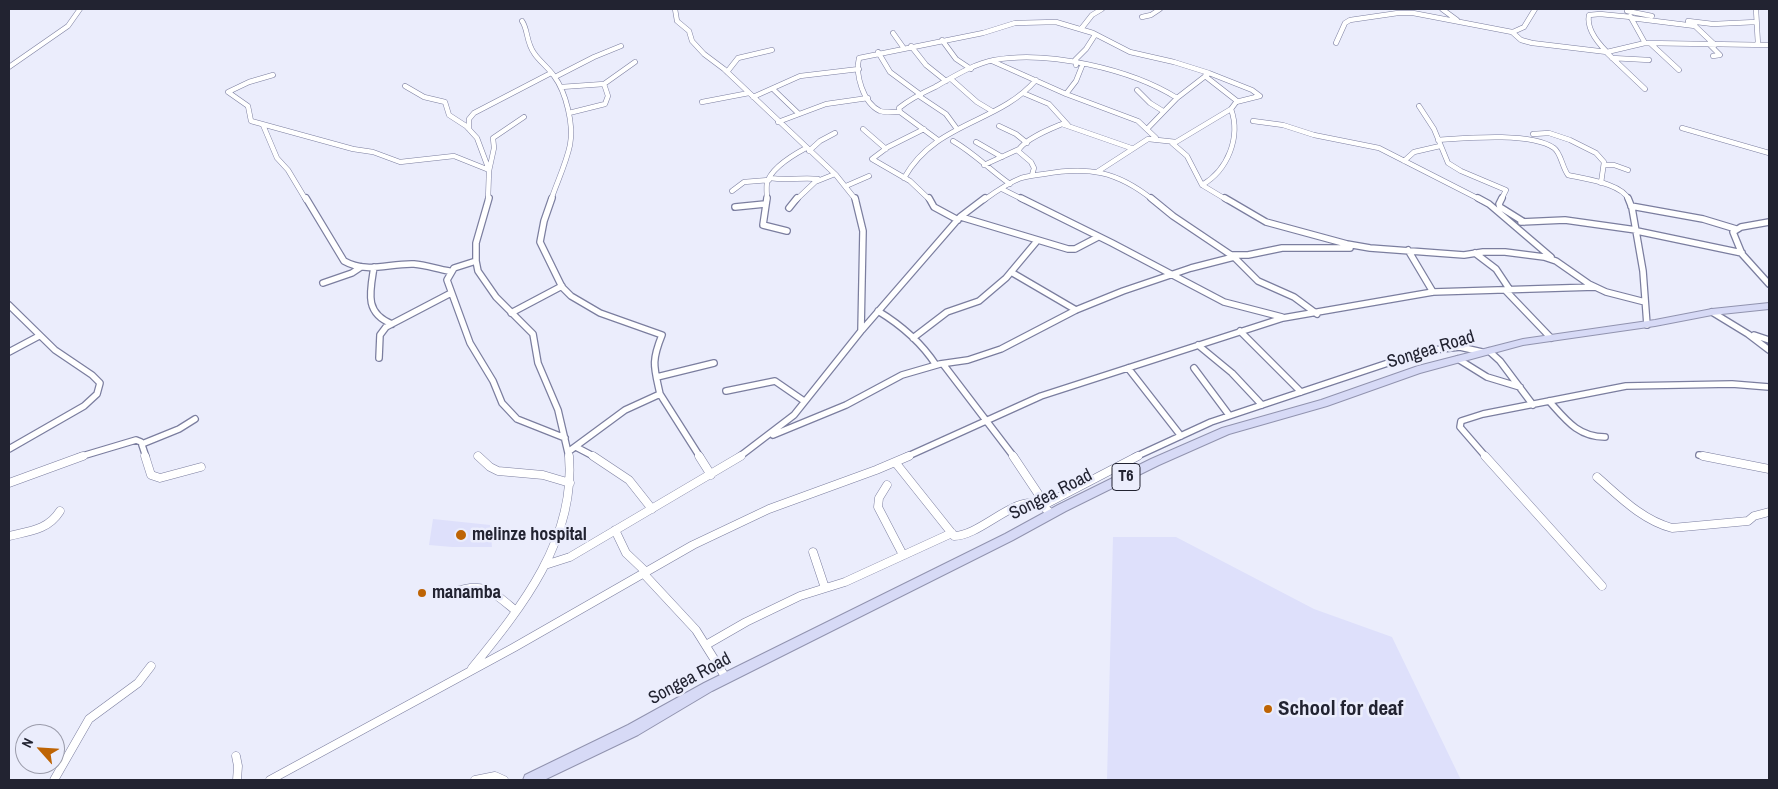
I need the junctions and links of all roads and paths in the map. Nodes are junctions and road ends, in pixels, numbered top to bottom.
1 (80, 9) edge
2 (675, 9) edge
3 (1102, 9) edge
4 (1160, 9) edge
5 (1442, 9) edge
6 (1535, 9) edge
7 (1756, 9) edge
8 (1627, 10) edge
9 (1142, 17) dead end
10 (1631, 18) junction
11 (522, 21) dead end
12 (1460, 22) junction
13 (1674, 22) junction
14 (1756, 22) junction
15 (1081, 29) junction
16 (1512, 32) junction
17 (893, 33) dead end
18 (1095, 35) junction
19 (942, 40) junction
20 (1336, 42) dead end
21 (1644, 43) junction
22 (1650, 44) junction
23 (1713, 45) junction
24 (1758, 45) junction
25 (1769, 45) edge
26 (621, 46) dead end
27 (911, 46) junction
28 (903, 47) junction
29 (772, 50) dead end
30 (878, 52) junction
31 (1607, 52) junction
32 (1713, 56) dead end
33 (1612, 58) junction
34 (991, 60) junction
35 (1649, 60) dead end
36 (635, 62) dead end
37 (1076, 64) junction
38 (1082, 66) junction
39 (9, 67) edge
40 (859, 69) junction
41 (971, 69) junction
42 (1679, 70) dead end
43 (727, 72) junction
44 (1207, 74) junction
45 (273, 75) dead end
46 (553, 75) junction
47 (948, 80) junction
48 (1036, 80) junction
49 (604, 84) junction
50 (405, 86) dead end
51 (561, 87) junction
52 (1645, 89) dead end
53 (774, 90) junction
54 (1137, 90) dead end
55 (1023, 93) junction
56 (1066, 94) junction
57 (751, 95) junction
58 (920, 95) junction
59 (868, 98) junction
60 (1178, 98) junction
61 (702, 102) dead end
62 (1236, 102) junction
63 (1419, 106) dead end
64 (1231, 109) junction
65 (992, 111) junction
66 (1163, 111) junction
67 (900, 112) junction
68 (569, 113) junction
69 (799, 114) junction
70 (524, 117) dead end
71 (1252, 121) dead end
72 (778, 122) junction
73 (263, 125) junction
74 (1068, 125) junction
75 (999, 126) dead end
76 (469, 128) junction
77 (1682, 128) dead end
78 (924, 129) junction
79 (957, 129) junction
80 (1147, 129) junction
81 (863, 130) dead end
82 (835, 133) dead end
83 (1533, 134) dead end
84 (1156, 138) junction
85 (938, 140) junction
86 (953, 141) dead end
87 (976, 142) dead end
88 (1027, 143) junction
89 (1172, 143) junction
90 (1439, 143) junction
91 (1131, 148) junction
92 (886, 149) junction
93 (1019, 149) junction
94 (808, 150) junction
95 (1769, 152) edge
96 (1002, 157) junction
97 (1404, 161) junction
98 (984, 165) junction
99 (1604, 165) junction
100 (489, 170) junction
101 (1628, 170) dead end
102 (1097, 172) junction
103 (835, 174) junction
104 (1032, 175) junction
105 (869, 176) dead end
106 (904, 178) junction
107 (769, 179) junction
108 (818, 179) junction
109 (1601, 183) junction
110 (1010, 184) junction
111 (1202, 185) junction
112 (846, 186) junction
113 (1002, 189) junction
114 (732, 191) dead end
115 (766, 204) junction
116 (735, 206) dead end
117 (1631, 206) junction
118 (789, 208) dead end
119 (960, 218) junction
120 (1524, 222) junction
121 (1769, 222) edge
122 (1515, 225) junction
123 (1736, 229) junction
124 (787, 231) dead end
125 (1636, 231) junction
126 (1098, 237) junction
127 (1037, 241) junction
128 (1362, 247) junction
129 (1408, 250) junction
130 (1475, 253) junction
131 (1742, 254) junction
132 (1233, 256) junction
133 (476, 261) junction
134 (1556, 261) junction
135 (374, 267) junction
136 (361, 268) junction
137 (449, 271) junction
138 (1011, 272) junction
139 (1171, 275) junction
140 (322, 282) dead end
141 (1769, 284) edge
142 (562, 286) junction
143 (1595, 287) junction
144 (1508, 290) junction
145 (1433, 292) junction
146 (451, 293) junction
147 (1645, 302) junction
148 (9, 305) edge
149 (1769, 306) edge
150 (1076, 310) junction
151 (878, 311) junction
152 (1712, 312) junction
153 (511, 313) junction
154 (1317, 314) junction
155 (1283, 318) junction
156 (392, 324) junction
157 (1647, 324) junction
158 (861, 331) junction
159 (1240, 331) junction
160 (1748, 334) junction
161 (39, 336) junction
162 (913, 338) junction
163 (1551, 338) junction
164 (1769, 340) edge
165 (1198, 345) junction
166 (1769, 350) edge
167 (1486, 351) junction
168 (9, 352) edge
169 (379, 358) dead end
170 (1458, 359) junction
171 (714, 363) dead end
172 (940, 365) junction
173 (1128, 368) junction
174 (1194, 368) dead end
175 (657, 377) junction
176 (1520, 387) junction
177 (1769, 387) edge
178 (726, 391) dead end
179 (1301, 392) junction
180 (660, 394) junction
181 (804, 401) junction
182 (1549, 401) junction
183 (1262, 405) junction
184 (1533, 405) junction
185 (1229, 415) junction
186 (195, 419) dead end
187 (988, 420) junction
188 (1181, 436) junction
189 (1605, 437) dead end
190 (565, 438) junction
191 (765, 439) junction
192 (142, 444) junction
193 (576, 447) junction
194 (9, 449) edge
195 (568, 452) junction
196 (1699, 454) dead end
197 (478, 456) dead end
198 (895, 462) junction
199 (201, 467) dead end
200 (1769, 469) edge
201 (711, 475) junction
202 (1597, 477) dead end
203 (9, 483) edge
204 (570, 483) junction
205 (887, 484) dead end
206 (1046, 508) junction
207 (652, 509) junction
208 (60, 511) dead end
209 (1769, 512) edge
210 (615, 530) junction
211 (952, 533) junction
212 (9, 536) edge
213 (814, 552) dead end
214 (903, 555) junction
215 (545, 565) junction
216 (644, 572) junction
217 (1602, 586) dead end
218 (825, 588) junction
219 (454, 592) dead end
220 (516, 611) junction
221 (706, 645) junction
222 (151, 666) dead end
223 (469, 671) junction
224 (726, 678) junction
225 (236, 756) dead end
226 (54, 780) edge
227 (237, 780) edge
228 (270, 780) edge
229 (475, 780) edge
230 (504, 780) edge
231 (530, 780) edge

1 - 39 street
2 - 43 street
3 - 15 street
4 - 9 street
5 - 12 street
6 - 16 street
7 - 14 street
8 - 10 street
8 - 13 street
10 - 13 street
10 - 21 street
10 - 31 street
11 - 46 street
12 - 16 street
12 - 20 street
13 - 14 street
13 - 23 street
14 - 24 street
15 - 18 street
15 - 19 street
16 - 31 street
17 - 28 street
18 - 37 street
18 - 44 street
19 - 27 street
19 - 41 street
21 - 22 street
21 - 31 street
22 - 23 street
22 - 42 street
23 - 24 street
23 - 32 street
24 - 25 street
26 - 46 street
27 - 28 street
27 - 47 street
28 - 30 street
29 - 43 street
30 - 40 street
30 - 58 street
31 - 33 street
33 - 35 street
33 - 52 street
34 - 37 street
34 - 41 street
34 - 48 street
36 - 49 street
37 - 38 street
38 - 56 street
38 - 60 street
40 - 53 street
40 - 59 street
41 - 47 street
43 - 57 street
44 - 60 street
44 - 62 street
44 - 62 street
45 - 73 street
46 - 51 street
46 - 76 street
47 - 58 street
47 - 65 street
48 - 55 street
48 - 56 street
49 - 51 street
49 - 68 street
50 - 76 street
51 - 68 street
53 - 57 street
53 - 69 street
54 - 66 street
55 - 65 street
55 - 74 street
56 - 80 street
57 - 61 street
57 - 72 street
58 - 67 street
58 - 79 street
59 - 67 street
59 - 69 street
60 - 66 street
62 - 64 street
63 - 90 street
64 - 89 street
64 - 111 street
65 - 79 street
66 - 80 street
67 - 78 street
68 - 142 street
69 - 72 street
70 - 100 street
71 - 97 street
72 - 94 street
73 - 100 street
73 - 136 street
74 - 88 street
74 - 91 street
75 - 88 street
76 - 100 street
77 - 95 street
78 - 85 street
78 - 92 street
79 - 85 street
80 - 84 street
81 - 92 street
82 - 94 street
83 - 99 street
84 - 89 street
84 - 91 street
85 - 106 street
86 - 98 street
87 - 96 street
88 - 93 street
89 - 111 street
90 - 97 street
90 - 109 street
90 - 120 street
91 - 102 street
92 - 106 street
93 - 96 street
93 - 104 street
94 - 103 street
94 - 107 street
96 - 98 street
97 - 122 street
98 - 110 street
99 - 101 street
99 - 109 street
100 - 133 street
102 - 104 street
102 - 132 street
103 - 108 street
103 - 112 street
104 - 110 street
105 - 112 street
106 - 119 street
107 - 108 street
107 - 114 street
107 - 115 street
108 - 118 street
109 - 117 street
110 - 113 street
111 - 128 street
112 - 158 street
113 - 119 street
113 - 126 street
115 - 116 street
115 - 124 street
117 - 123 street
117 - 125 street
119 - 127 street
119 - 151 street
120 - 122 street
120 - 125 street
121 - 123 street
122 - 134 street
123 - 131 street
125 - 131 street
125 - 147 street
126 - 127 street
126 - 139 street
127 - 138 street
128 - 129 street
128 - 132 street
129 - 130 street
129 - 145 street
130 - 134 street
130 - 144 street
131 - 141 street
132 - 139 street
132 - 154 street
133 - 137 street
133 - 153 street
134 - 143 street
135 - 136 street
135 - 137 street
135 - 156 street
136 - 140 street
137 - 146 street
138 - 150 street
138 - 162 street
139 - 150 street
139 - 155 street
142 - 153 street
142 - 175 street
143 - 144 street
143 - 147 street
144 - 145 street
144 - 163 street
145 - 154 street
146 - 156 street
146 - 190 street
147 - 157 street
148 - 161 street
149 - 152 highway, Songea Road / T6
150 - 172 street
151 - 158 street
151 - 162 street
152 - 157 highway, Songea Road / T6
152 - 160 street
153 - 190 street
154 - 155 street
155 - 159 street
156 - 169 street
157 - 163 highway, Songea Road / T6
158 - 181 street
159 - 165 street
159 - 179 street
160 - 164 street
160 - 166 street
161 - 168 street
161 - 194 street
162 - 172 street
163 - 167 highway, Songea Road / T6
165 - 173 street
165 - 183 street
167 - 170 highway, Songea Road / T6
167 - 176 street
167 - 179 street
170 - 176 street
170 - 206 highway, Songea Road / T6
171 - 175 street
172 - 187 street
172 - 191 street
173 - 187 street
173 - 188 street
174 - 185 street
175 - 180 street
176 - 184 street
177 - 182 street
178 - 181 street
179 - 183 street
180 - 193 street
180 - 201 street
181 - 191 street
182 - 184 street
182 - 189 street
183 - 185 street
184 - 217 street
185 - 188 street
186 - 192 street
187 - 198 street
187 - 206 street
188 - 206 street
190 - 195 street
191 - 201 street
192 - 199 street
192 - 203 street
193 - 195 street
193 - 207 street
195 - 204 street
196 - 200 street
197 - 204 street
198 - 211 street
198 - 216 street
201 - 207 street
202 - 209 street
204 - 215 street
205 - 214 street
206 - 211 street
206 - 224 highway, Songea Road / T6
207 - 210 street
208 - 212 street
210 - 215 street
210 - 216 street
211 - 214 street
213 - 218 street
214 - 218 street
215 - 220 street
216 - 221 street
216 - 223 street
218 - 221 street
219 - 220 street
220 - 223 street
221 - 224 street
222 - 226 street
223 - 228 street
224 - 231 highway, Songea Road / T6
225 - 227 street
229 - 230 street

